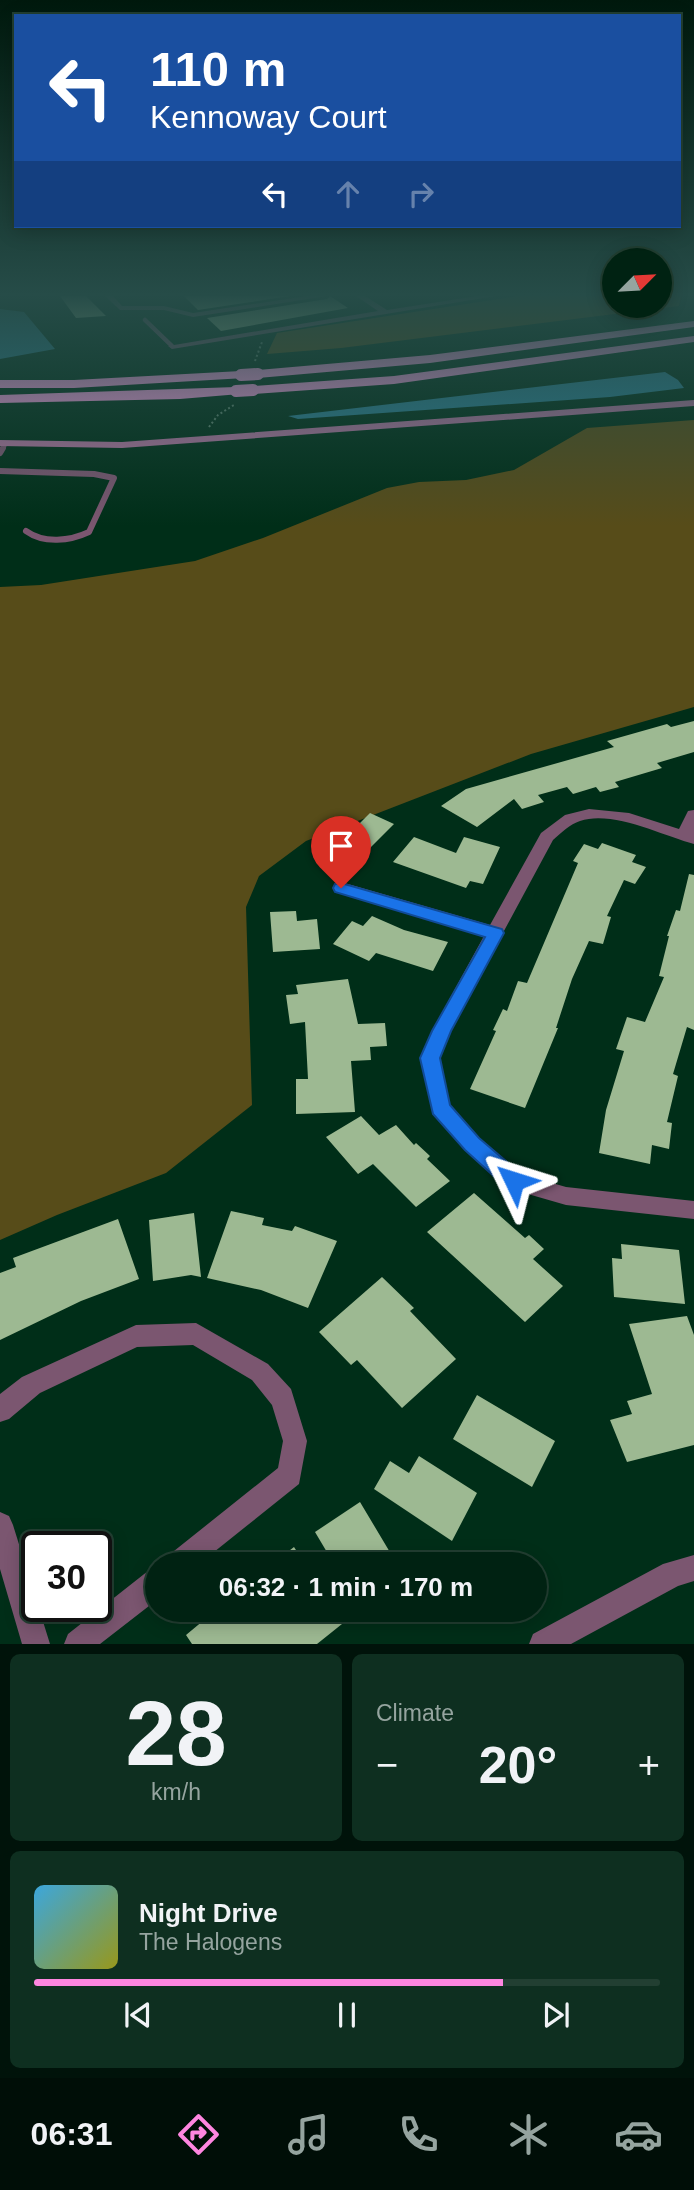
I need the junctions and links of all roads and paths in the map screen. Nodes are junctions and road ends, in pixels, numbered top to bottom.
1 (273, 373) edge
2 (452, 373) edge
3 (0, 384) edge
4 (0, 399) edge
5 (694, 403) edge
6 (2, 446) edge
7 (0, 471) edge
8 (58, 473) junction
9 (54, 480) dead end
10 (26, 531) dead end
11 (694, 815) edge
12 (689, 838) edge
13 (341, 888) dead end
14 (496, 933) junction
15 (694, 1210) edge
16 (0, 1410) edge
17 (0, 1525) edge
18 (193, 1552) edge
19 (694, 1568) edge
20 (145, 1591) edge
21 (36, 1644) edge
22 (78, 1644) edge
23 (543, 1644) edge

1 - 3 highway, bridge
2 - 4 highway, bridge
5 - 6 street
7 - 8 lane
8 - 9 lane
8 - 10 lane
11 - 12 street
12 - 14 street
13 - 14 street
14 - 15 street
16 - 18 street
17 - 21 street
19 - 23 street
20 - 22 street

